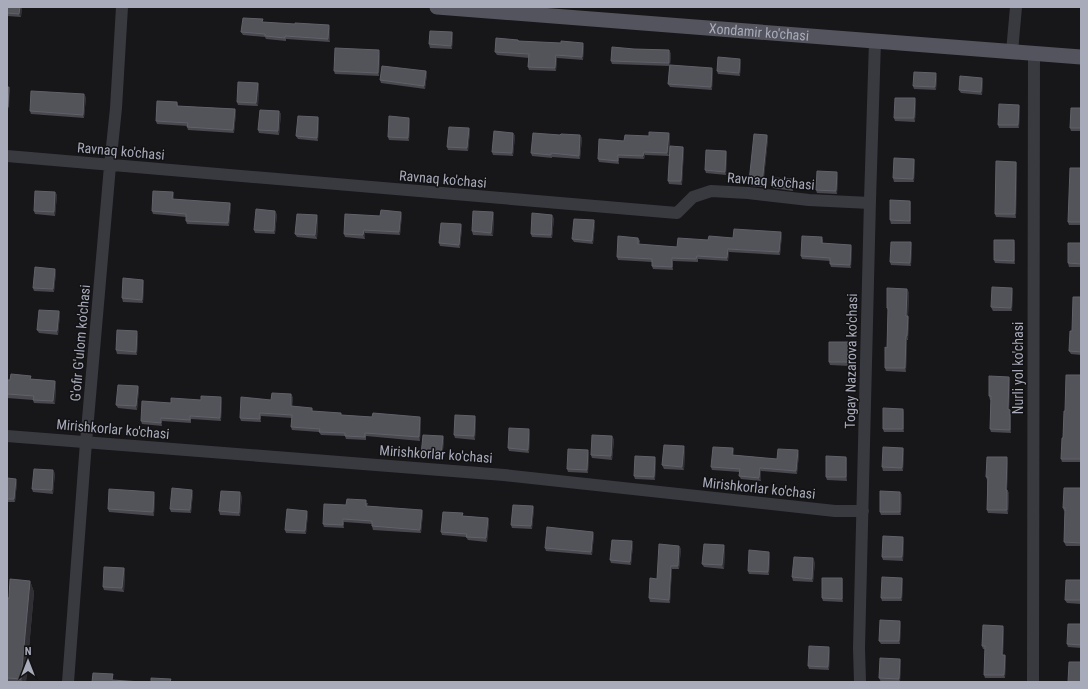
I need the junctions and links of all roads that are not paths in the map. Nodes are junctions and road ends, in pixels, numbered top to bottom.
1 (122, 7) edge
2 (436, 7) edge
3 (1016, 7) edge
4 (510, 10) edge
5 (875, 41) junction
6 (1012, 52) junction
7 (1034, 54) junction
8 (1081, 57) edge
9 (7, 156) edge
10 (110, 166) junction
11 (870, 203) junction
12 (7, 436) edge
13 (86, 442) junction
14 (863, 511) junction
15 (68, 682) edge
16 (860, 682) edge
17 (1033, 682) edge

1 - 10 street, G'ofir G'ulom ko'chasi
2 - 4 main road, Xondamir ko'chasi
3 - 6 street
4 - 5 main road, Xondamir ko'chasi
5 - 6 main road, Xondamir ko'chasi
5 - 11 street, Togay Nazarova ko'chasi
6 - 7 main road, Xondamir ko'chasi
7 - 8 main road, Xondamir ko'chasi
7 - 17 street, Nurli yol ko'chasi
9 - 10 street, Ravnaq ko'chasi
10 - 11 street, Ravnaq ko'chasi
10 - 13 street, G'ofir G'ulom ko'chasi
11 - 14 street, Togay Nazarova ko'chasi
12 - 13 street, Mirishkorlar ko'chasi
13 - 14 street, Mirishkorlar ko'chasi
13 - 15 street, G'ofir G'ulom ko'chasi
14 - 16 street, Togay Nazarova ko'chasi

